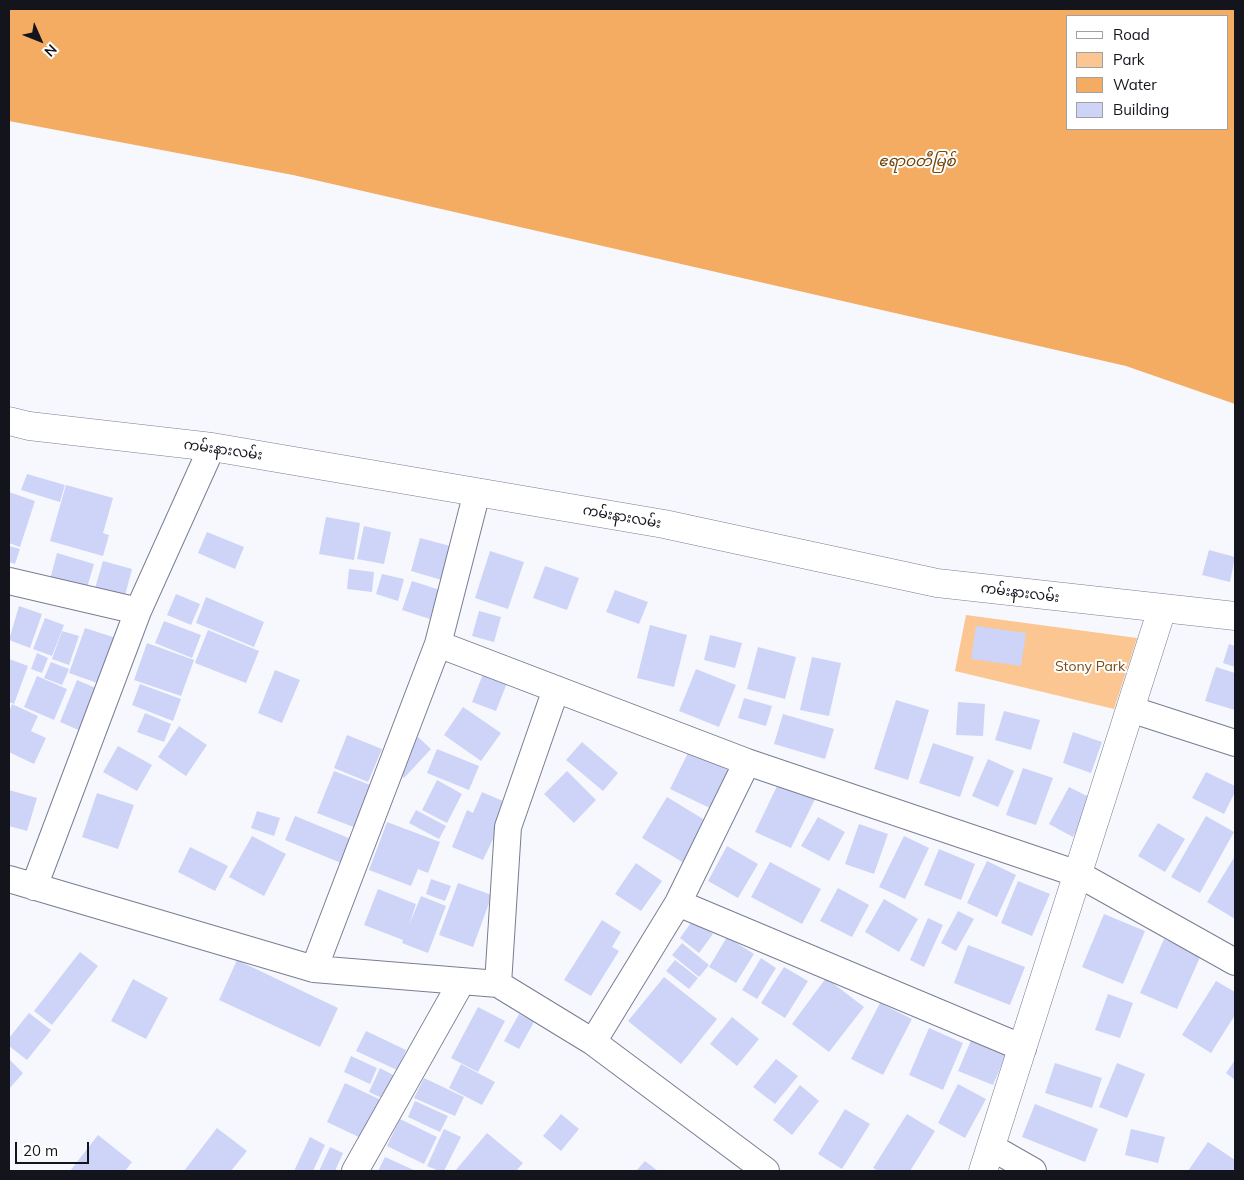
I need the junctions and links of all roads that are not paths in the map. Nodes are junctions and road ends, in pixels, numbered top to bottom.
1 (9, 421) edge
2 (212, 447) junction
3 (476, 492) junction
4 (9, 581) edge
5 (1162, 609) junction
6 (138, 611) junction
7 (1235, 616) edge
8 (438, 644) junction
9 (556, 689) junction
10 (1130, 709) junction
11 (1235, 743) edge
12 (747, 762) junction
13 (1078, 874) junction
14 (9, 879) edge
15 (34, 888) junction
16 (678, 903) junction
17 (1235, 962) edge
18 (314, 968) junction
19 (462, 981) junction
20 (498, 984) junction
21 (593, 1042) junction
22 (1022, 1048) junction
23 (987, 1159) edge
24 (354, 1171) edge
25 (766, 1171) edge
26 (1033, 1171) edge

1 - 2 street, ကမ်းနားလမ်း
2 - 3 street, ကမ်းနားလမ်း
2 - 6 street
3 - 5 street, ကမ်းနားလမ်း
3 - 8 street
4 - 6 street
5 - 7 street, ကမ်းနားလမ်း
5 - 10 street
6 - 15 street
8 - 9 street
8 - 18 street
9 - 12 street
9 - 20 street
10 - 11 street
10 - 13 street
12 - 13 street
12 - 16 street
13 - 17 street
13 - 22 street
14 - 15 street
15 - 18 street
16 - 21 street
16 - 22 street
18 - 19 street
19 - 20 street
19 - 24 street
20 - 21 street
21 - 25 street
22 - 23 street
23 - 26 street

